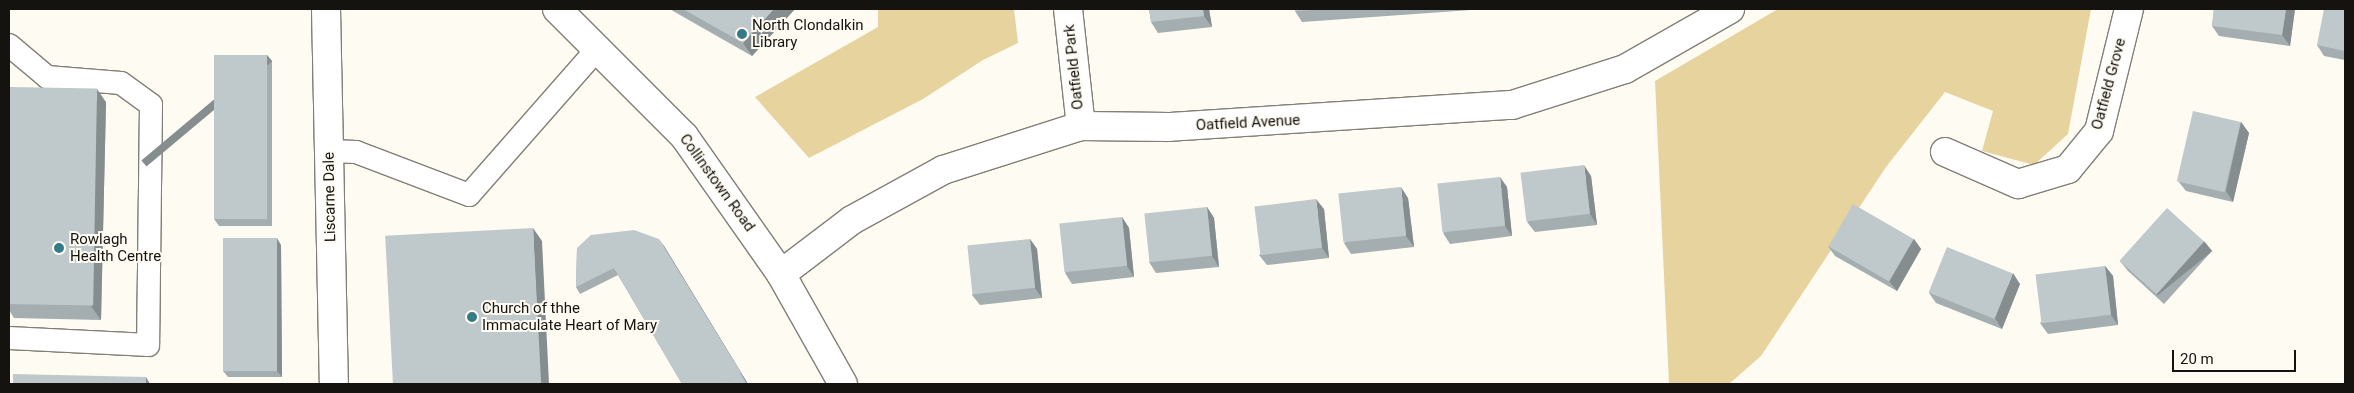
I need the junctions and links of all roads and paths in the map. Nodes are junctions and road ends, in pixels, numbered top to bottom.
1 (326, 9) edge
2 (557, 9) edge
3 (1068, 9) edge
4 (1730, 9) edge
5 (2129, 9) edge
6 (9, 45) edge
7 (599, 47) junction
8 (1081, 126) junction
9 (329, 151) junction
10 (1945, 152) dead end
11 (782, 274) junction
12 (9, 338) edge
13 (334, 384) edge
14 (842, 384) edge

1 - 9 street, Liscarne Dale
2 - 7 street, Collinstown Road
3 - 8 street, Oatfield Park
4 - 8 street, Oatfield Avenue
5 - 10 street, Oatfield Grove
6 - 12 lane
7 - 9 lane
7 - 11 street, Collinstown Road
8 - 11 street, Oatfield Avenue
9 - 13 street, Liscarne Dale
11 - 14 street, Collinstown Road

